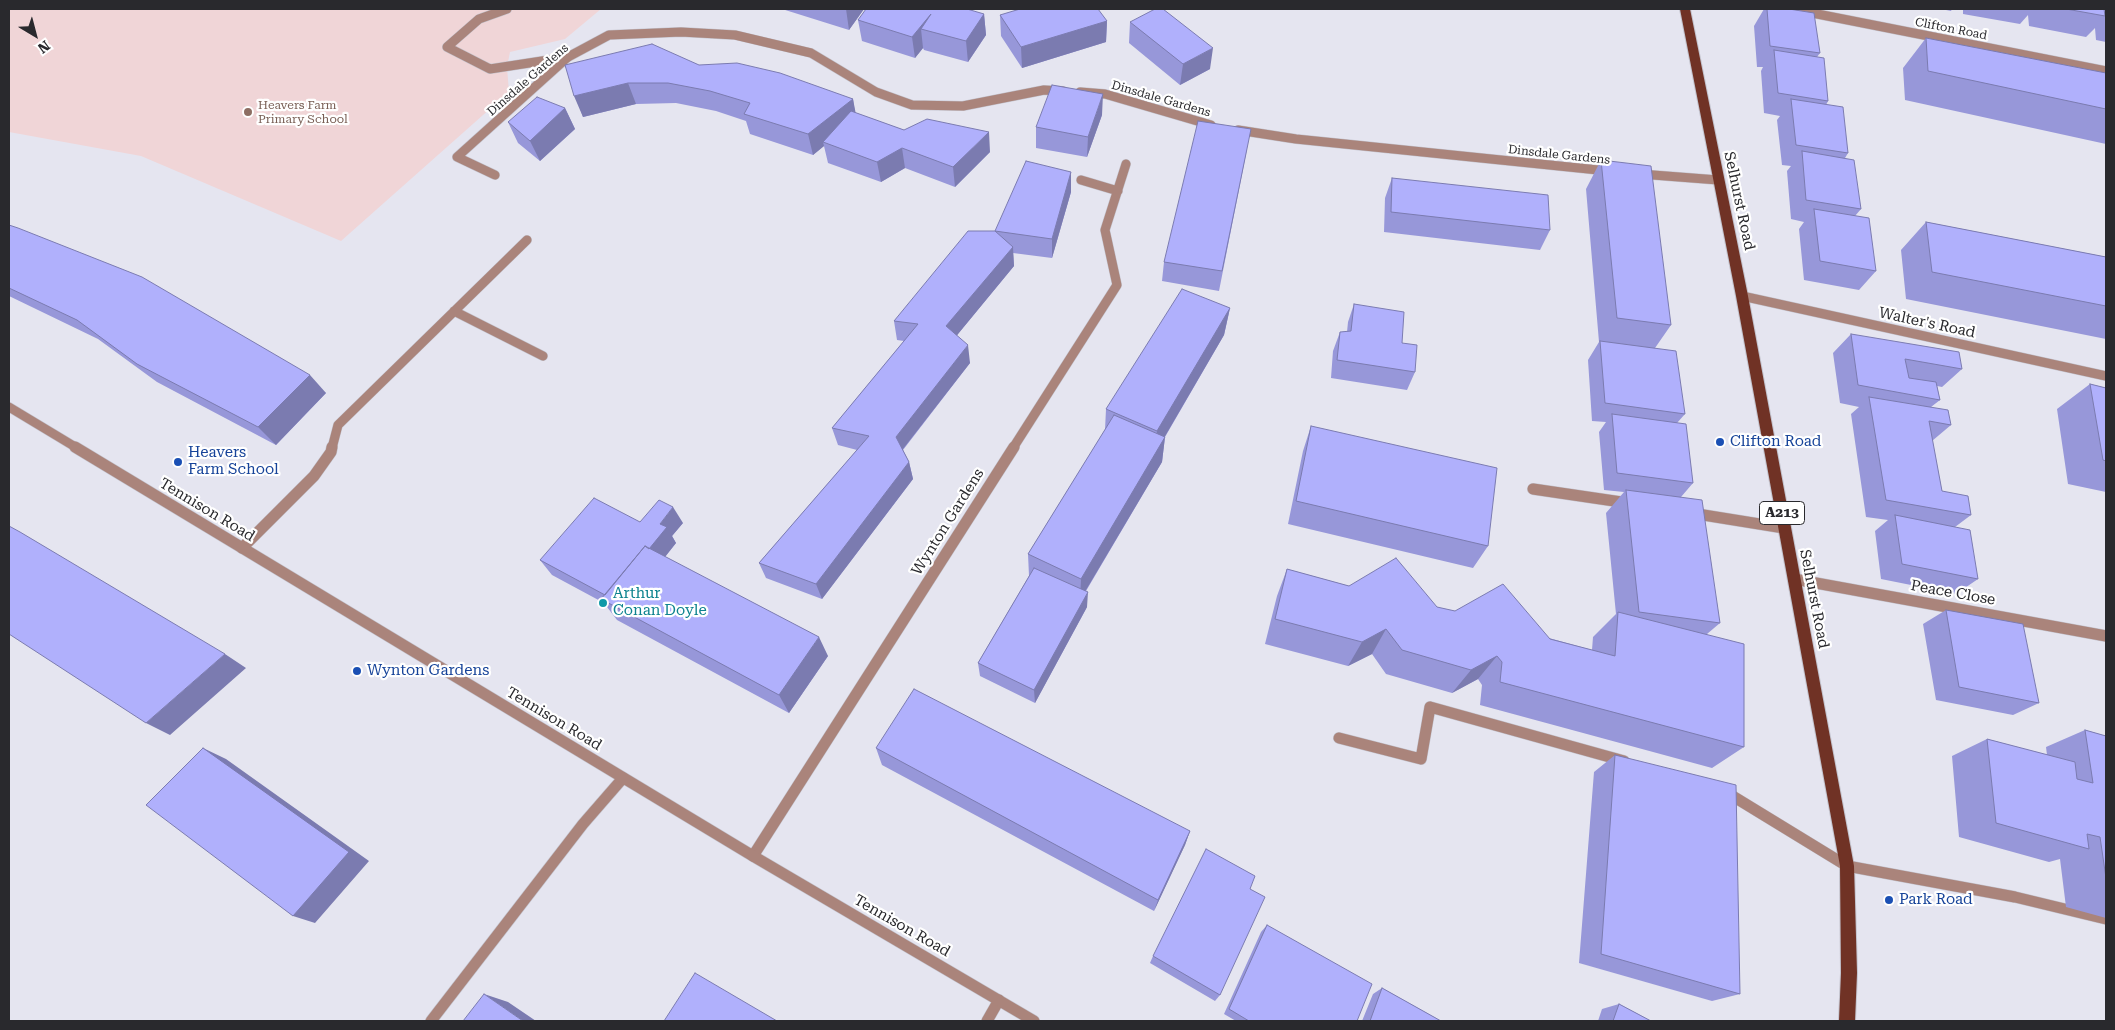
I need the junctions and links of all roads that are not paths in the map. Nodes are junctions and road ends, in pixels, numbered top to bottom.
1 (507, 9) edge
2 (1684, 9) edge
3 (1792, 9) edge
4 (568, 57) junction
5 (2106, 71) edge
6 (1218, 127) edge
7 (1228, 128) edge
8 (1126, 164) dead end
9 (1621, 172) edge
10 (1631, 174) edge
11 (495, 175) dead end
12 (1082, 180) dead end
13 (1718, 180) junction
14 (1118, 191) junction
15 (527, 240) dead end
16 (1742, 296) junction
17 (454, 312) junction
18 (544, 356) dead end
19 (2106, 376) edge
20 (9, 408) edge
21 (1533, 489) dead end
22 (1639, 505) edge
23 (1678, 511) edge
24 (1784, 528) junction
25 (242, 548) junction
26 (1794, 580) junction
27 (2106, 636) edge
28 (1339, 738) dead end
29 (1639, 765) edge
30 (623, 778) junction
31 (1715, 786) edge
32 (753, 856) junction
33 (1847, 866) junction
34 (2106, 919) edge
35 (999, 1000) junction
36 (431, 1021) edge
37 (987, 1021) edge
38 (1034, 1021) edge
39 (1847, 1021) edge

1 - 4 street
2 - 13 main road, Selhurst Road / A213
3 - 5 street, Clifton Road
4 - 6 street, Dinsdale Gardens
4 - 11 street, Dinsdale Gardens
7 - 9 street, Dinsdale Gardens
8 - 14 street, Wynton Gardens
10 - 13 street, Dinsdale Gardens
12 - 14 street
13 - 16 main road, Selhurst Road / A213
14 - 32 street, Wynton Gardens
15 - 17 street
16 - 19 street, Walter's Road
16 - 24 main road, Selhurst Road / A213
17 - 18 street
17 - 25 street
20 - 25 street, Tennison Road
21 - 22 street
23 - 24 street
24 - 26 main road, Selhurst Road / A213
25 - 30 street, Tennison Road
26 - 27 street, Peace Close
26 - 33 main road, Selhurst Road / A213
28 - 29 street
30 - 32 street, Tennison Road
30 - 36 street
31 - 33 street
32 - 35 street, Tennison Road
33 - 34 street
33 - 39 main road, Selhurst Road / A213
35 - 37 street
35 - 38 street, Tennison Road

